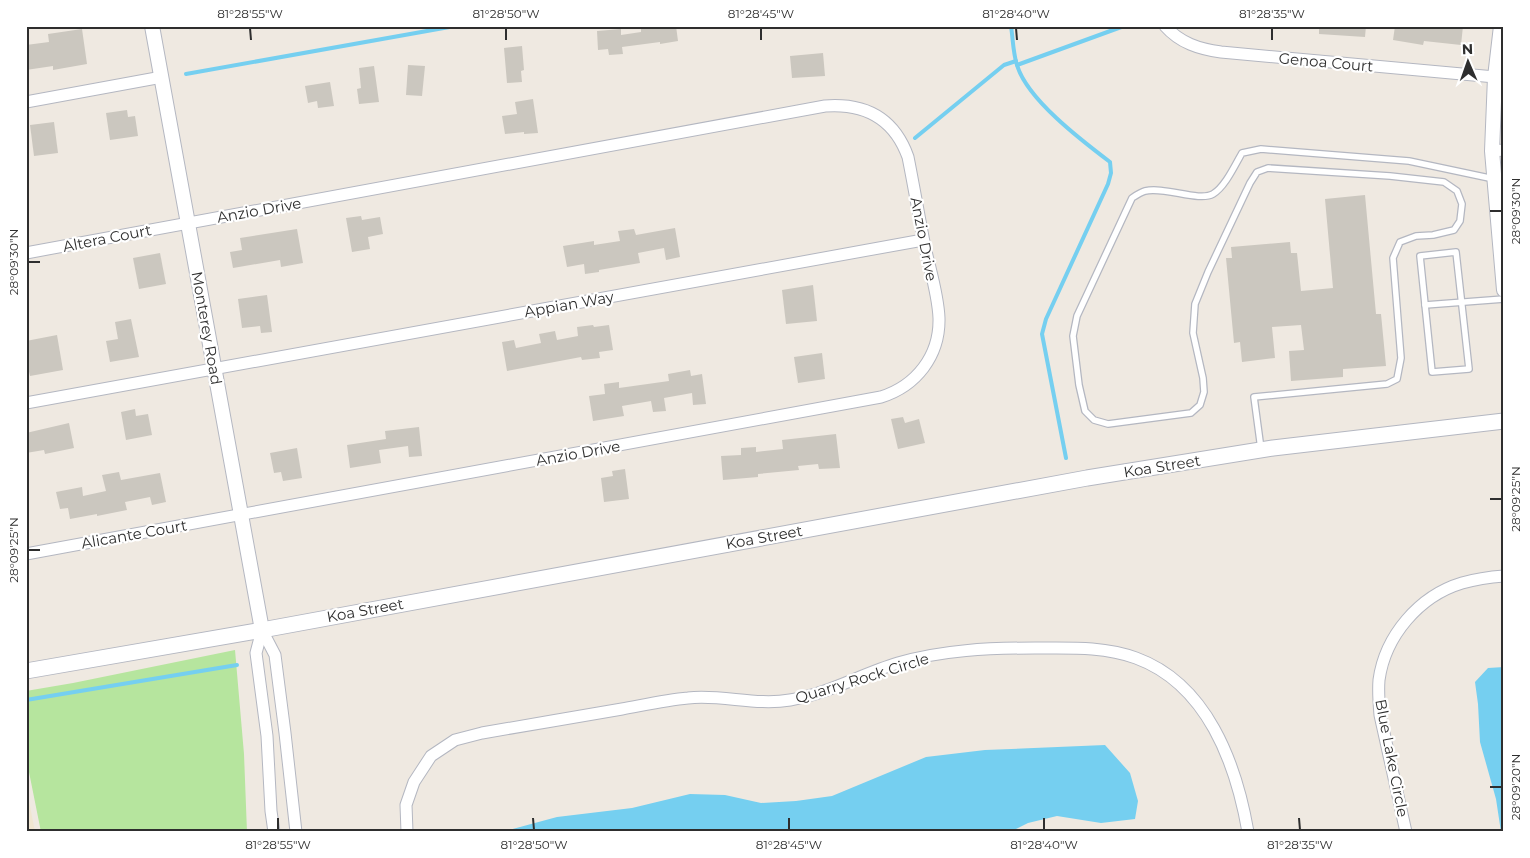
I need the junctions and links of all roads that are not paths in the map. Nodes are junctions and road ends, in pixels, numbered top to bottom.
1 (152, 26) edge
2 (1165, 26) edge
3 (1500, 26) edge
4 (162, 77) junction
5 (1495, 77) junction
6 (26, 102) edge
7 (1498, 151) edge
8 (1494, 179) junction
9 (188, 223) junction
10 (924, 240) junction
11 (26, 254) edge
12 (1504, 290) edge
13 (1504, 298) edge
14 (1461, 302) junction
15 (1425, 305) junction
16 (215, 370) junction
17 (26, 403) edge
18 (1504, 421) edge
19 (1261, 450) junction
20 (241, 515) junction
21 (26, 554) edge
22 (1504, 576) edge
23 (262, 630) junction
24 (26, 671) edge
25 (274, 832) edge
26 (296, 832) edge
27 (407, 832) edge
28 (1248, 832) edge
29 (1406, 832) edge

1 - 4 street, Monterey Road
2 - 5 street, Genoa Court
3 - 5 street
4 - 6 street
4 - 9 street, Monterey Road
5 - 7 street
7 - 8 street
8 - 12 street
8 - 19 lane
9 - 10 street, Anzio Drive
9 - 11 street, Altera Court
9 - 16 street, Monterey Road
10 - 16 street, Appian Way
10 - 20 street, Anzio Drive
13 - 14 lane
14 - 15 lane
14 - 15 lane
14 - 15 lane
16 - 17 street
16 - 20 street, Monterey Road
18 - 19 main road, Koa Street
19 - 23 main road, Koa Street
20 - 21 street, Alicante Court
20 - 23 street, Monterey Road
22 - 29 street, Blue Lake Circle
23 - 24 main road, Koa Street
23 - 25 street
23 - 26 street
27 - 28 street, Quarry Rock Circle

